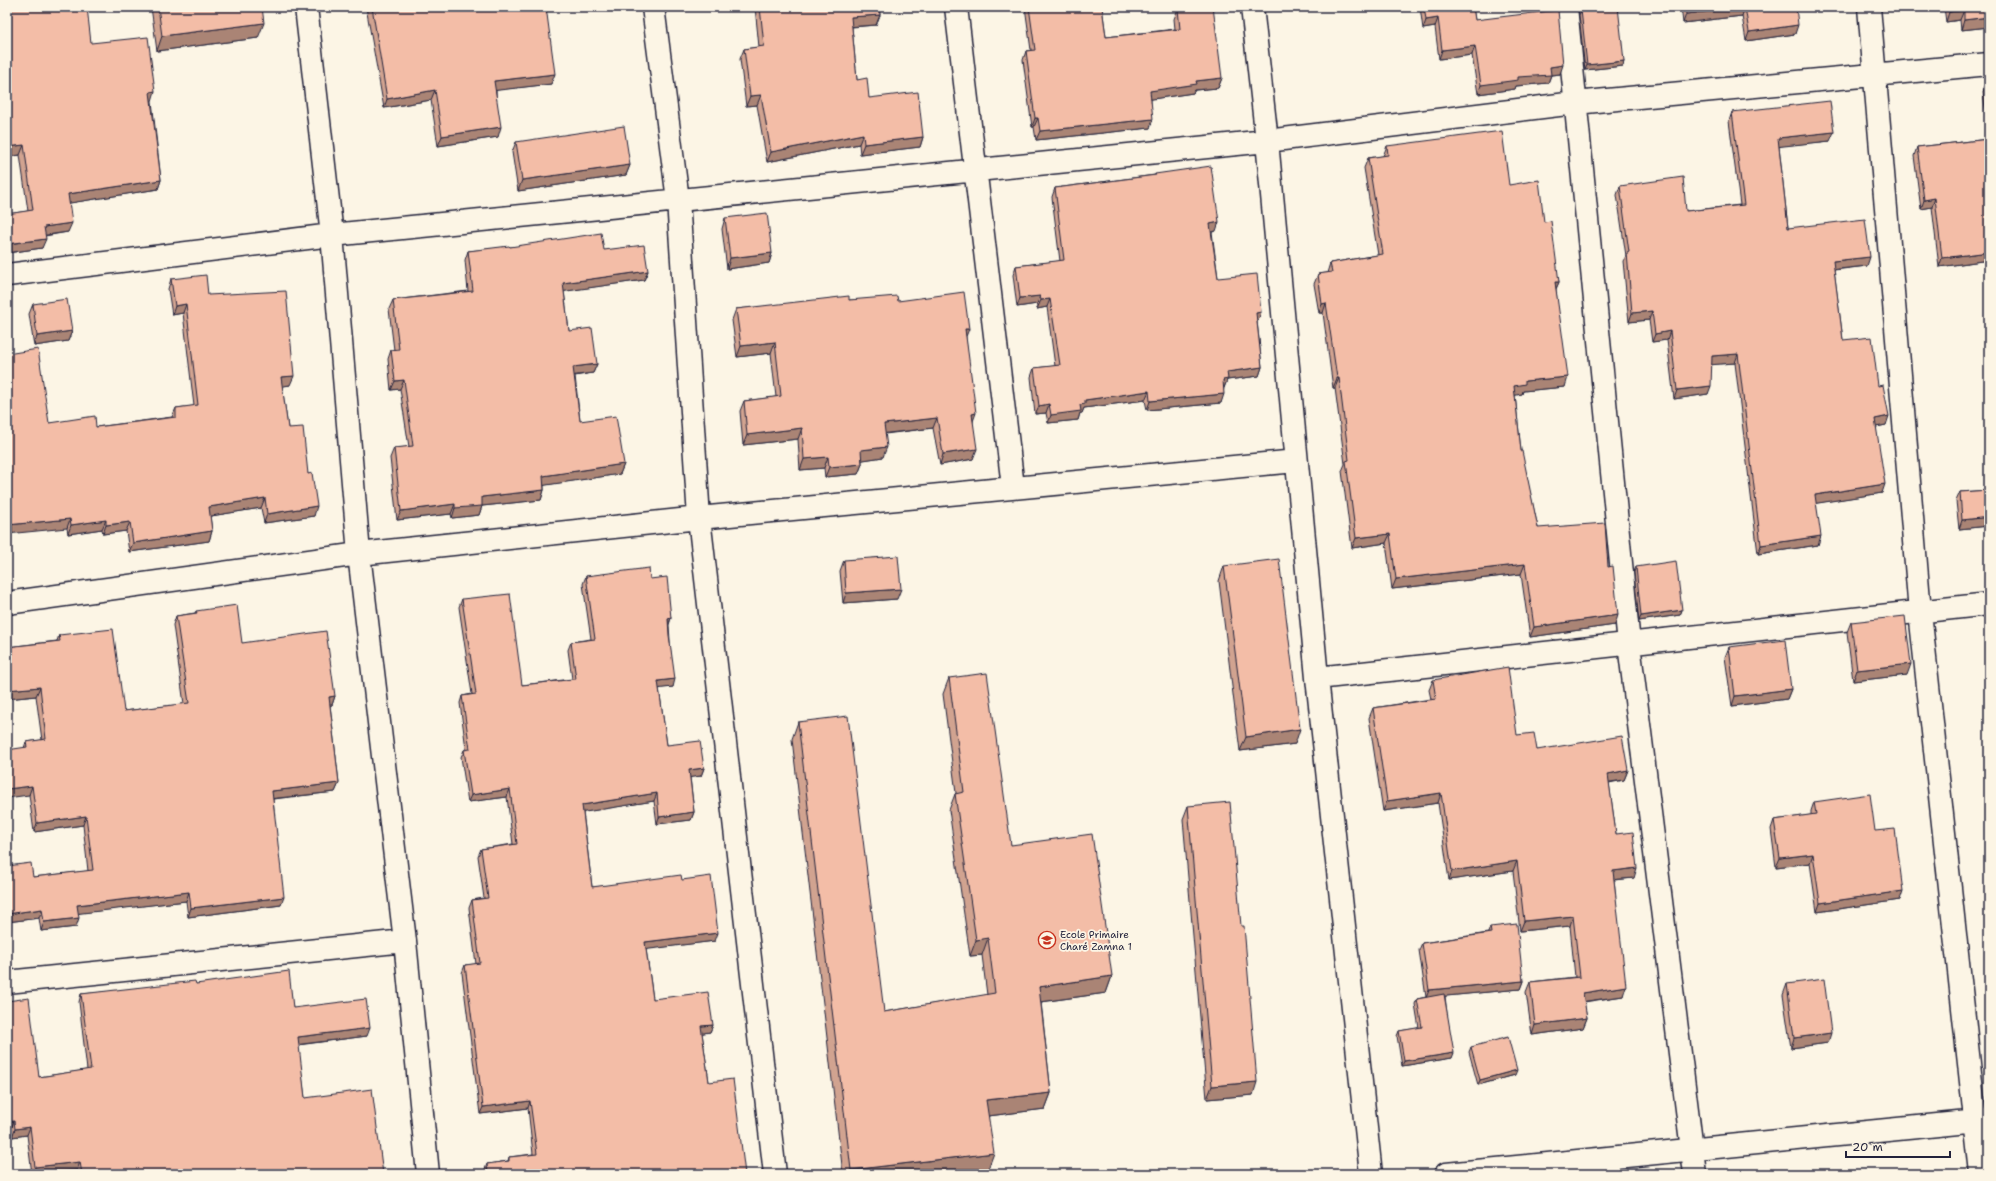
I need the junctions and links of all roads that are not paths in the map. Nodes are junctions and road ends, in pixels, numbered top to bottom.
1 (306, 7) edge
2 (653, 7) edge
3 (956, 7) edge
4 (1252, 7) edge
5 (1566, 7) edge
6 (1869, 7) edge
7 (1989, 64) edge
8 (1875, 75) junction
9 (1575, 103) junction
10 (1267, 141) junction
11 (974, 170) junction
12 (678, 200) junction
13 (332, 235) junction
14 (7, 275) edge
15 (1296, 461) junction
16 (1013, 487) junction
17 (699, 518) junction
18 (359, 554) junction
19 (7, 603) edge
20 (1989, 604) edge
21 (1920, 612) junction
22 (1629, 644) junction
23 (1317, 678) junction
24 (405, 941) junction
25 (7, 982) edge
26 (1982, 1121) edge
27 (1693, 1149) junction
28 (428, 1174) edge
29 (775, 1174) edge
30 (1371, 1174) edge
31 (1446, 1174) edge
32 (1695, 1174) edge
33 (1981, 1174) edge

1 - 13 street
2 - 12 street
3 - 11 street
4 - 10 street
5 - 9 street
6 - 8 street
7 - 8 street
8 - 9 street
8 - 21 street
9 - 10 street
9 - 22 street
10 - 11 street
10 - 15 street
11 - 12 street
11 - 16 street
12 - 13 street
12 - 17 street
13 - 14 street
13 - 18 street
15 - 16 street
15 - 23 street
16 - 17 street
17 - 18 street
17 - 29 street
18 - 19 street
18 - 24 street
20 - 21 street
21 - 22 street
21 - 26 street
22 - 23 street
22 - 27 street
23 - 30 street
24 - 25 street
24 - 28 street
26 - 27 street
26 - 33 street
27 - 31 street
27 - 32 street

